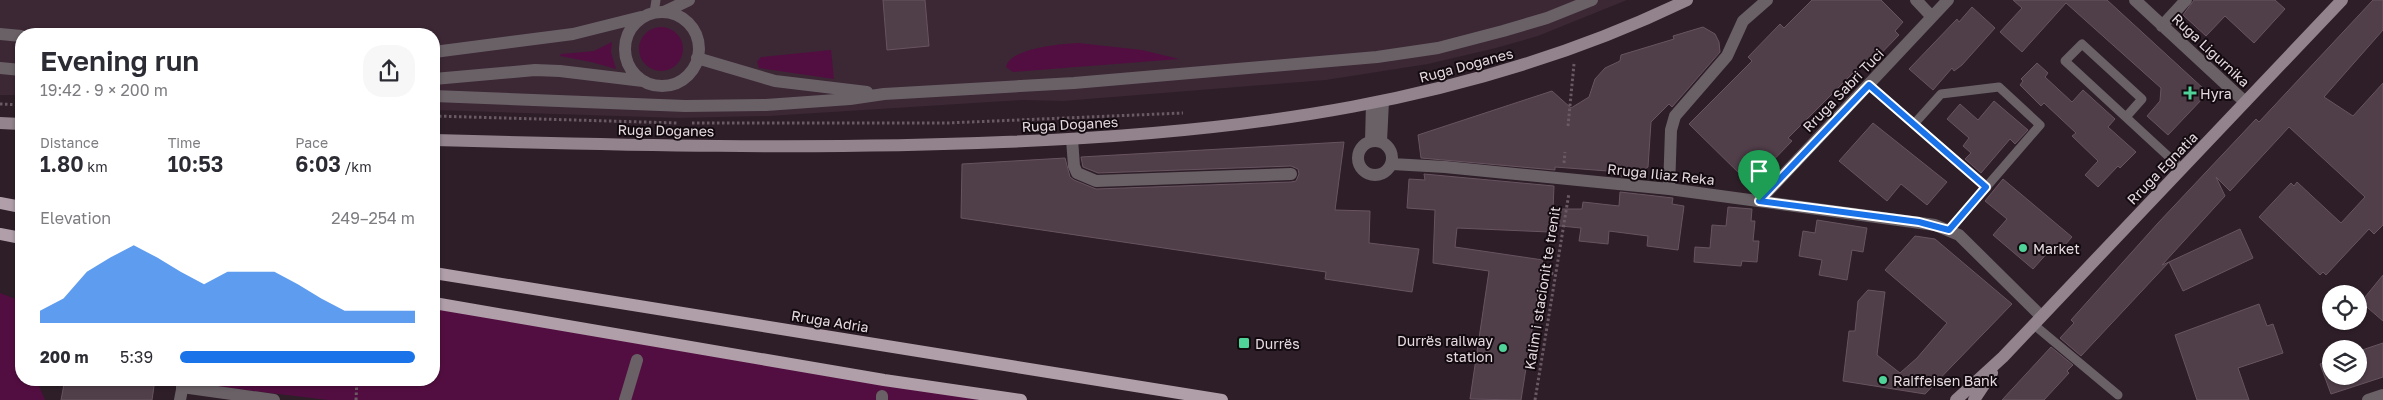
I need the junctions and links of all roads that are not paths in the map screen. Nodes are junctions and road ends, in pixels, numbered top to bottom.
1 (689, 0) edge
2 (1592, 0) edge
3 (1687, 0) edge
4 (1767, 0) edge
5 (1916, 0) edge
6 (1948, 0) edge
7 (2135, 0) edge
8 (2186, 0) edge
9 (2342, 0) edge
10 (654, 10) edge
11 (1932, 17) junction
12 (2162, 26) junction
13 (0, 34) edge
14 (15, 35) edge
15 (440, 51) edge
16 (697, 58) junction
17 (0, 68) edge
18 (15, 69) edge
19 (440, 78) edge
20 (645, 82) junction
21 (1869, 85) junction
22 (662, 86) junction
23 (884, 94) junction
24 (440, 96) edge
25 (1378, 102) junction
26 (2245, 102) junction
27 (685, 106) junction
28 (2126, 117) junction
29 (0, 123) edge
30 (15, 124) edge
31 (1914, 124) junction
32 (1072, 139) junction
33 (440, 140) edge
34 (1376, 142) junction
35 (1392, 164) junction
36 (2182, 169) junction
37 (1291, 174) dead end
38 (1986, 187) junction
39 (1669, 189) junction
40 (1759, 201) junction
41 (0, 203) edge
42 (15, 206) edge
43 (1949, 230) junction
44 (0, 234) edge
45 (15, 237) edge
46 (440, 274) edge
47 (440, 304) edge
48 (2037, 320) junction
49 (2003, 357) junction
50 (637, 360) dead end
51 (182, 386) edge
52 (199, 386) edge
53 (2118, 395) dead end
54 (2383, 395) edge
55 (180, 400) edge
56 (274, 400) edge
57 (626, 400) edge
58 (1021, 400) edge
59 (1222, 400) edge
60 (1956, 400) edge
61 (1974, 400) edge
62 (2368, 400) edge

1 - 10 street
2 - 23 street
3 - 25 main road, Ruga Doganes
4 - 39 street
5 - 11 street
6 - 11 street, Rruga Sabri Tuci
7 - 12 street, Ruga Ligurnika
8 - 12 street
9 - 26 main road, Rruga Egnatia
10 - 15 street
10 - 16 street
10 - 20 street
11 - 21 street, Rruga Sabri Tuci
12 - 26 street, Ruga Ligurnika
13 - 14 street
16 - 22 street
16 - 23 street
17 - 18 street
19 - 20 street
20 - 22 street
21 - 31 lane
21 - 40 street, Rruga Sabri Tuci
22 - 27 street
23 - 27 street
24 - 27 street
25 - 32 main road, Ruga Doganes
25 - 34 street
26 - 36 main road, Rruga Egnatia
28 - 28 lane
28 - 36 lane
29 - 30 main road
31 - 38 lane
31 - 38 lane
32 - 33 main road, Ruga Doganes
32 - 37 street
34 - 35 street
34 - 35 street
35 - 39 street, Rruga Iliaz Reka
36 - 48 main road, Rruga Egnatia
38 - 43 lane
39 - 40 street, Rruga Iliaz Reka
40 - 43 street, Rruga Iliaz Reka
41 - 42 main road
43 - 48 street, Rruga Iliaz Reka
44 - 45 main road
46 - 59 main road, Rruga Adria
47 - 58 main road
48 - 49 main road, Rruga Egnatia
48 - 53 lane
49 - 60 main road, Rruga Egnatia
49 - 61 main road, Rruga Egnatia
50 - 57 street
51 - 55 street
52 - 56 street
54 - 62 street

